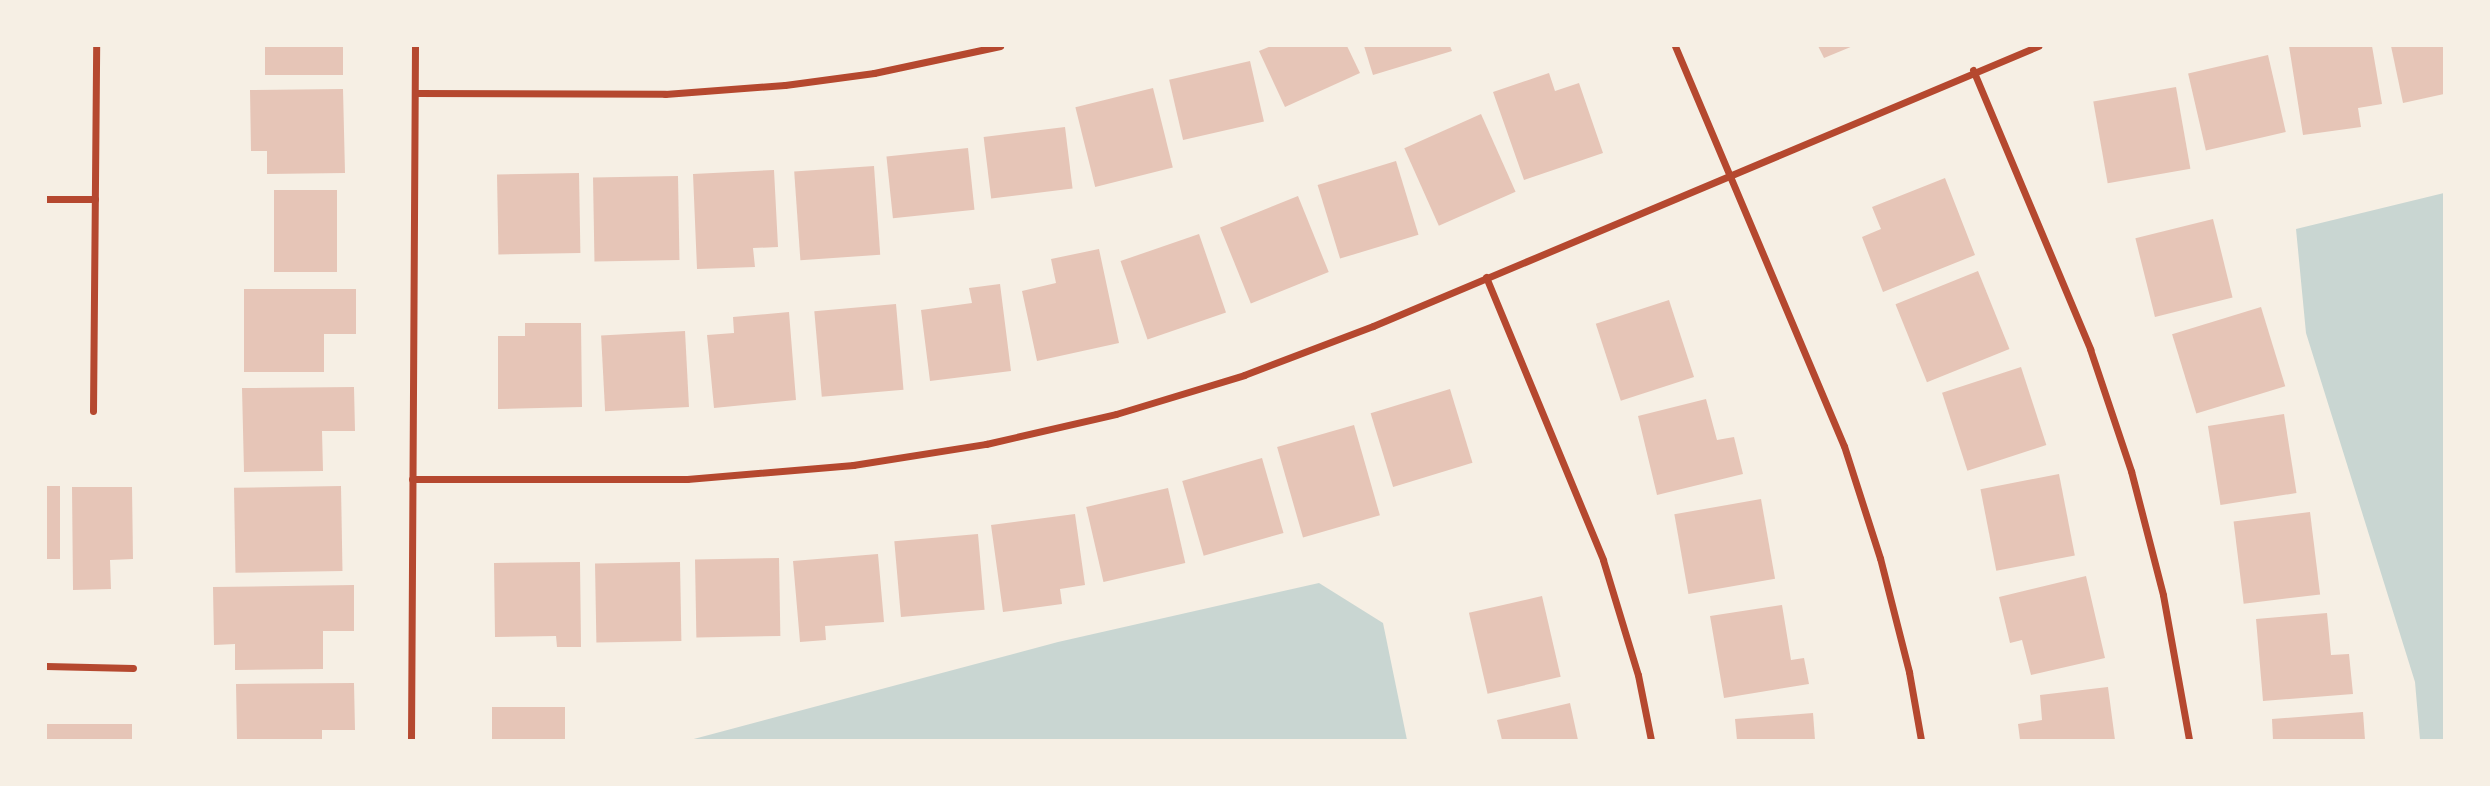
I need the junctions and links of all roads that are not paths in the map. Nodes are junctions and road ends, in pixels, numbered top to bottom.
1 (96, 46) edge
2 (415, 46) edge
3 (1000, 46) edge
4 (1675, 46) edge
5 (2038, 46) edge
6 (1973, 70) junction
7 (415, 93) junction
8 (1730, 174) junction
9 (46, 199) edge
10 (95, 199) junction
11 (1486, 277) junction
12 (93, 411) dead end
13 (412, 479) junction
14 (46, 666) edge
15 (133, 668) dead end
16 (411, 740) edge
17 (1651, 740) edge
18 (1921, 740) edge
19 (2189, 740) edge

1 - 10 street
2 - 7 street
3 - 7 street
4 - 8 street
5 - 6 street
6 - 8 street
6 - 19 street
7 - 13 street
8 - 11 street
8 - 18 street
9 - 10 street
10 - 12 street
11 - 13 street
11 - 17 street
13 - 16 street
14 - 15 street

